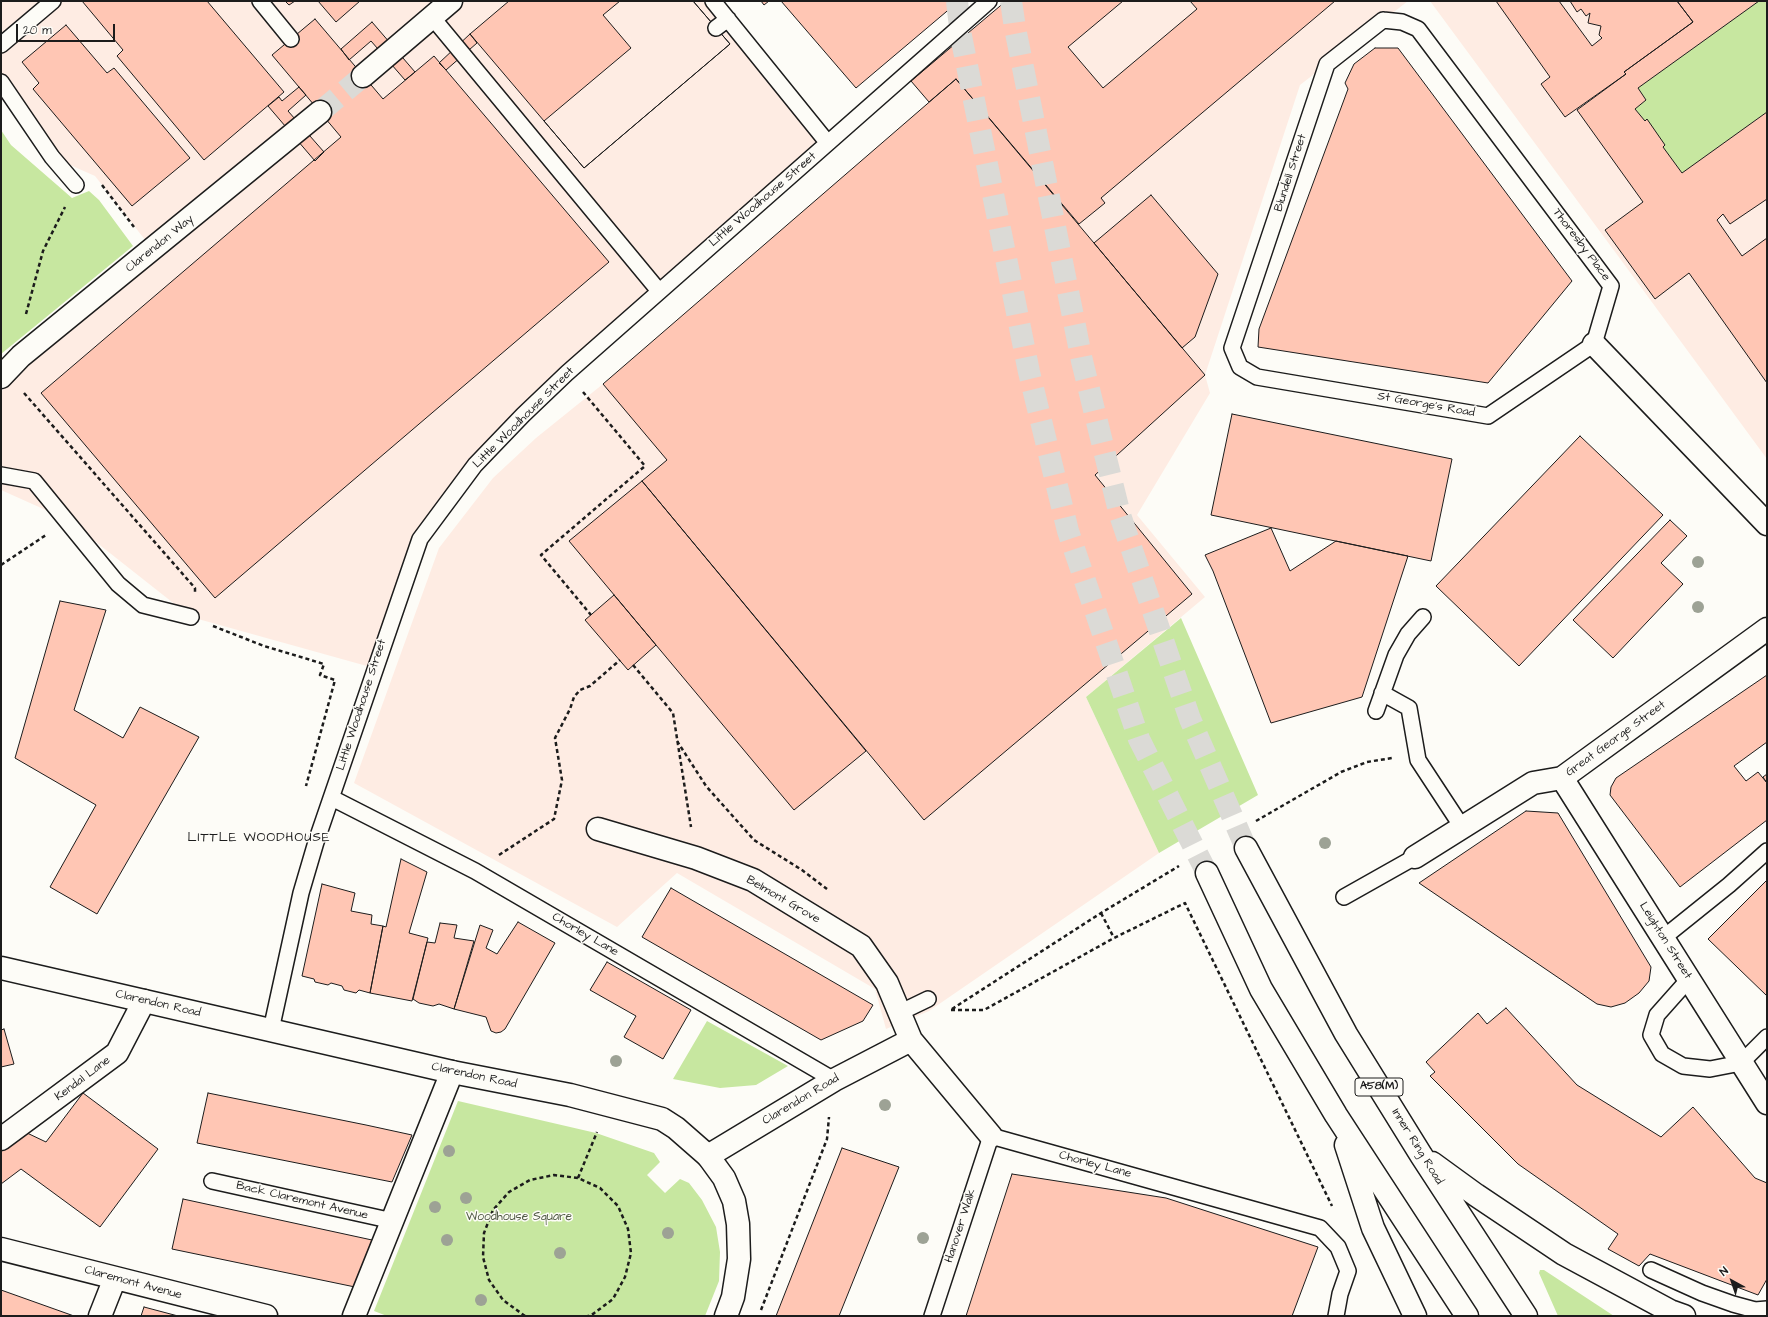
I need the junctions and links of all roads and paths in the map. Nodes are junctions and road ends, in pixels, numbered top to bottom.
1 (53, 1) edge
2 (260, 1) edge
3 (451, 1) edge
4 (714, 1) edge
5 (989, 1) edge
6 (432, 17) junction
7 (728, 19) junction
8 (1402, 22) joint
9 (716, 28) dead end
10 (291, 39) dead end
11 (1, 45) edge
12 (363, 76) tunnel mouth
13 (1, 82) edge
14 (320, 112) tunnel mouth
15 (827, 142) junction
16 (76, 185) joint
17 (107, 193) dead end
18 (153, 250) junction
19 (659, 291) junction
20 (1594, 344) junction
21 (21, 356) junction
22 (1240, 367) joint
23 (1, 377) edge
24 (22, 390) dead end
25 (588, 398) dead end
26 (1, 475) edge
27 (68, 520) junction
28 (1767, 524) edge
29 (1, 565) edge
30 (591, 615) dead end
31 (191, 617) junction
32 (1423, 617) dead end
33 (1767, 629) edge
34 (620, 660) dead end
35 (633, 665) dead end
36 (1382, 693) junction
37 (1376, 711) dead end
38 (1418, 760) junction
39 (1562, 778) junction
40 (304, 794) dead end
41 (332, 798) junction
42 (1273, 811) dead end
43 (1462, 828) junction
44 (598, 830) dead end
45 (1246, 848) tunnel mouth
46 (1767, 851) edge
47 (1415, 857) joint
48 (696, 858) junction
49 (475, 871) junction
50 (1207, 873) tunnel mouth
51 (1166, 875) dead end
52 (1344, 897) dead end
53 (1101, 913) junction
54 (1114, 938) junction
55 (1663, 938) junction
56 (1, 968) edge
57 (1689, 979) junction
58 (928, 999) dead end
59 (144, 1001) junction
60 (951, 1010) junction
61 (900, 1013) junction
62 (946, 1013) dead end
63 (271, 1030) junction
64 (1767, 1037) edge
65 (911, 1040) junction
66 (1741, 1063) junction
67 (452, 1072) junction
68 (834, 1080) junction
69 (1767, 1104) edge
70 (608, 1106) junction
71 (1336, 1115) junction
72 (991, 1136) junction
73 (1, 1139) edge
74 (1421, 1155) junction
75 (708, 1156) junction
76 (578, 1178) junction
77 (212, 1181) dead end
78 (1334, 1209) dead end
79 (393, 1221) junction
80 (1, 1249) edge
81 (1651, 1270) dead end
82 (115, 1278) junction
83 (1767, 1309) edge
84 (217, 1311) edge
85 (100, 1316) edge
86 (266, 1316) edge
87 (354, 1316) edge
88 (523, 1316) edge
89 (588, 1316) edge
90 (726, 1316) edge
91 (759, 1316) edge
92 (932, 1316) edge
93 (1336, 1316) edge
94 (1415, 1316) edge
95 (1466, 1316) edge
96 (1526, 1316) edge
97 (1684, 1316) edge

1 - 11 lane
2 - 10 lane
3 - 6 main road
4 - 7 lane
5 - 15 lane, Little Woodhouse Street
6 - 12 main road
6 - 19 lane
7 - 9 lane
7 - 15 lane
8 - 20 lane, Thoresby Place
8 - 22 lane, Blundell Street
13 - 16 lane
14 - 18 main road, Clarendon Way
15 - 19 lane, Little Woodhouse Street
16 - 21 path
17 - 18 path
18 - 21 main road, Clarendon Way
19 - 41 lane, Little Woodhouse Street
20 - 22 lane, St George's Road
20 - 28 main road
21 - 23 main road, Clarendon Way
24 - 31 path
25 - 30 path
26 - 27 lane
27 - 29 path
27 - 31 lane
31 - 40 path
32 - 36 lane
33 - 39 main road, Great George Street
34 - 49 path
35 - 48 path
36 - 37 lane
36 - 38 lane
38 - 42 path
38 - 43 lane
39 - 43 main road, Great George Street
39 - 55 main road, Leighton Street
41 - 49 lane, Chorley Lane
41 - 63 lane, Little Woodhouse Street
43 - 47 main road, Great George Street
44 - 48 main road, Belmont Grove
45 - 74 main road, Inner Ring Road / A58(M)
46 - 55 lane
47 - 52 lane
48 - 61 main road, Belmont Grove
49 - 68 lane, Chorley Lane
50 - 71 main road
51 - 53 path
53 - 54 path
53 - 60 path
54 - 60 path
54 - 78 path
55 - 57 main road, Leighton Street
56 - 59 main road, Clarendon Road
57 - 66 main road, Leighton Street
57 - 66 lane
58 - 61 lane
59 - 63 main road, Clarendon Road
59 - 73 main road, Kendal Lane
60 - 62 path
61 - 65 main road, Belmont Grove
63 - 67 main road, Clarendon Road
64 - 66 lane
65 - 68 main road, Clarendon Road
65 - 72 main road
66 - 69 main road, Leighton Street
67 - 70 main road, Clarendon Road
67 - 79 main road
68 - 75 main road, Clarendon Road
68 - 91 path
70 - 75 main road, Clarendon Road
70 - 76 path
71 - 94 main road
71 - 95 main road
72 - 92 lane, Hanover Walk
72 - 93 lane, Chorley Lane
74 - 96 main road, Inner Ring Road / A58(M)
74 - 97 main road, A58(M)
75 - 90 main road
76 - 88 path
76 - 89 path
77 - 79 lane, Back Claremont Avenue
79 - 87 main road
80 - 82 main road, Claremont Avenue
81 - 83 lane
82 - 84 main road, Claremont Avenue
82 - 85 main road
84 - 86 main road, Claremont Avenue

